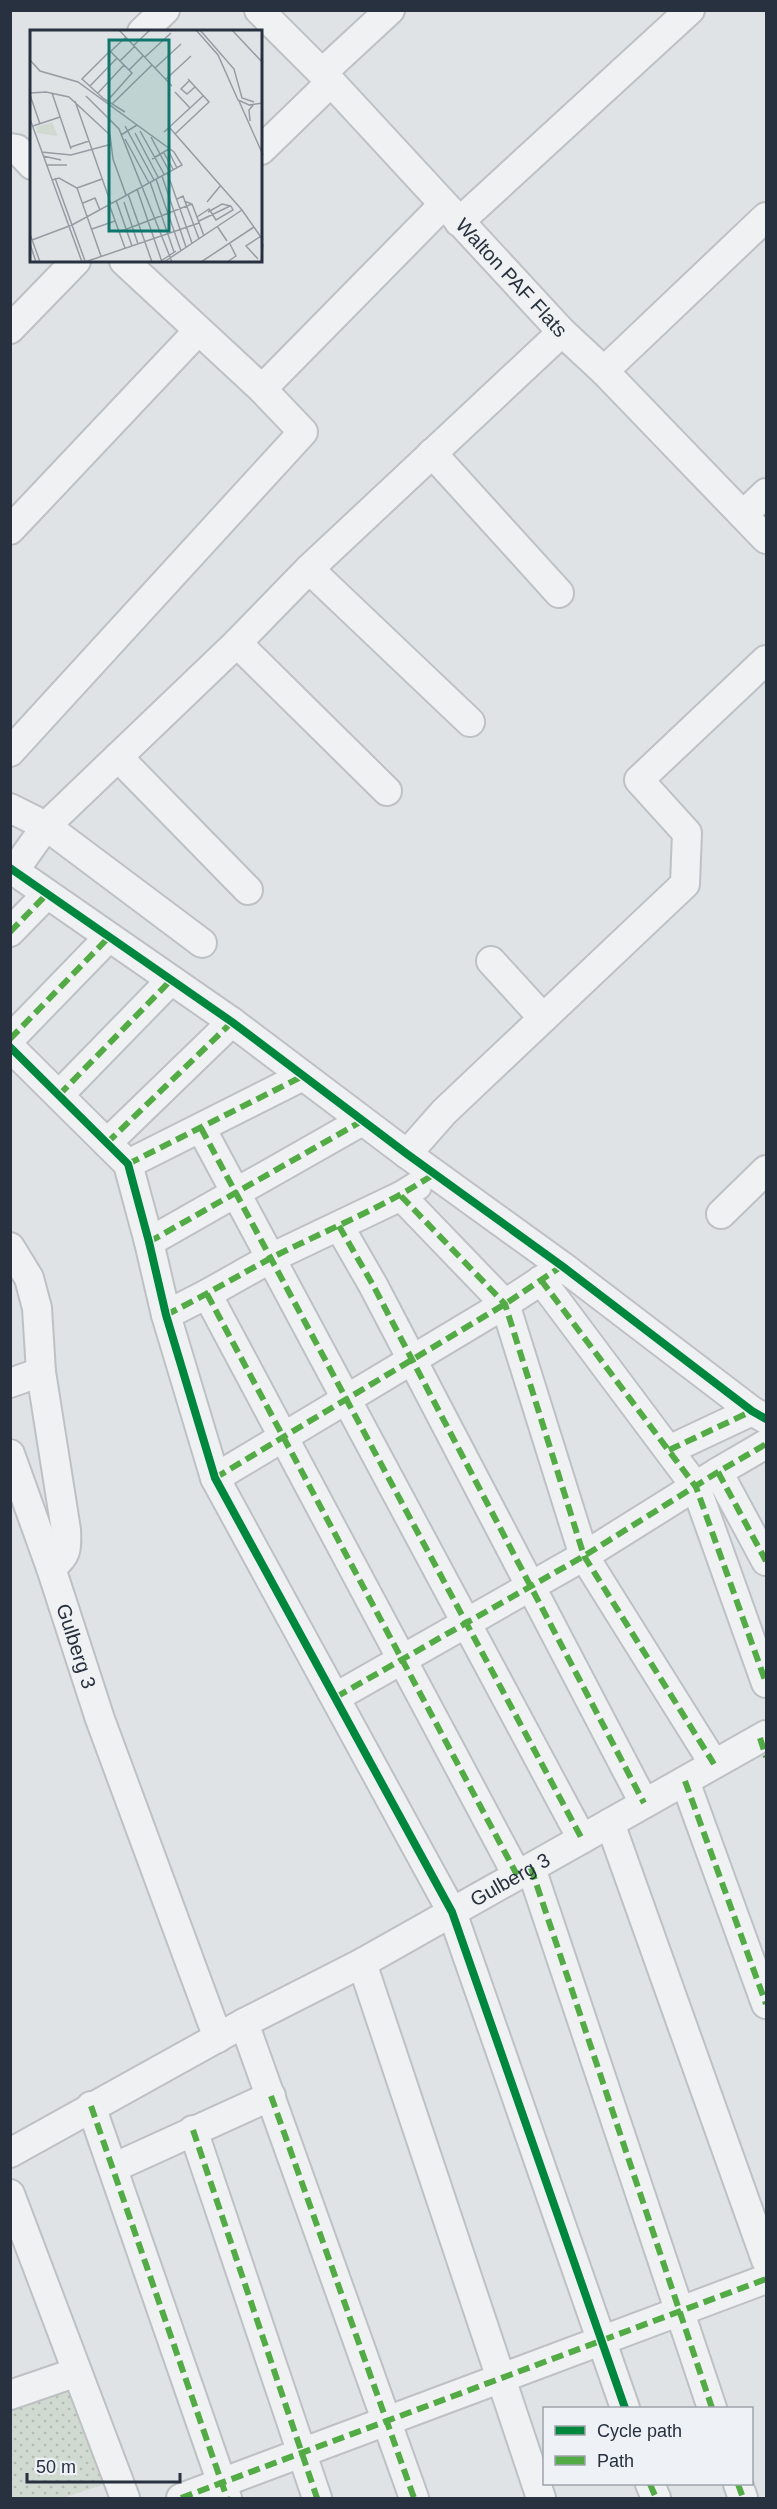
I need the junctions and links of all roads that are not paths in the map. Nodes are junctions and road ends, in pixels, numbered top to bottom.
1 (165, 10) edge
2 (259, 10) edge
3 (390, 10) edge
4 (690, 10) edge
5 (144, 30) edge
6 (326, 77) junction
7 (262, 149) edge
8 (451, 214) junction
9 (766, 217) edge
10 (75, 262) edge
11 (136, 265) edge
12 (10, 329) edge
13 (198, 331) junction
14 (562, 332) junction
15 (604, 371) junction
16 (262, 388) junction
17 (432, 453) junction
18 (766, 493) edge
19 (743, 515) junction
20 (10, 530) edge
21 (766, 539) edge
22 (309, 569) junction
23 (559, 593) dead end
24 (237, 643) junction
25 (766, 660) edge
26 (470, 722) dead end
27 (10, 752) edge
28 (118, 757) junction
29 (387, 791) dead end
30 (10, 808) edge
31 (45, 826) junction
32 (12, 869) edge
33 (248, 890) dead end
34 (47, 894) junction
35 (10, 932) edge
36 (109, 937) junction
37 (202, 943) dead end
38 (491, 961) dead end
39 (171, 980) junction
40 (543, 1018) junction
41 (232, 1022) junction
42 (10, 1039) edge
43 (10, 1047) edge
44 (303, 1076) junction
45 (59, 1095) junction
46 (362, 1121) junction
47 (201, 1128) junction
48 (107, 1143) junction
49 (407, 1154) junction
50 (128, 1164) junction
51 (766, 1170) edge
52 (435, 1174) junction
53 (235, 1192) junction
54 (401, 1196) junction
55 (721, 1214) dead end
56 (339, 1226) junction
57 (149, 1242) junction
58 (10, 1247) edge
59 (271, 1258) junction
60 (552, 1273) junction
61 (207, 1294) junction
62 (505, 1304) junction
63 (166, 1315) junction
64 (412, 1361) junction
65 (41, 1372) junction
66 (10, 1383) edge
67 (347, 1401) junction
68 (763, 1434) edge
69 (283, 1436) junction
70 (669, 1450) junction
71 (10, 1454) edge
72 (216, 1478) junction
73 (707, 1479) junction
74 (584, 1556) junction
75 (766, 1561) edge
76 (51, 1568) junction
77 (531, 1586) junction
78 (466, 1623) junction
79 (402, 1660) junction
80 (766, 1683) edge
81 (336, 1697) junction
82 (764, 1743) edge
83 (714, 1764) junction
84 (684, 1781) junction
85 (644, 1803) junction
86 (610, 1823) junction
87 (582, 1839) junction
88 (524, 1872) junction
89 (452, 1912) junction
90 (362, 1963) junction
91 (766, 2004) edge
92 (244, 2023) junction
93 (218, 2038) junction
94 (271, 2096) junction
95 (91, 2106) junction
96 (193, 2130) junction
97 (12, 2146) edge
98 (113, 2168) junction
99 (10, 2194) edge
100 (766, 2260) edge
101 (766, 2279) edge
102 (680, 2312) junction
103 (601, 2341) junction
104 (77, 2372) junction
105 (501, 2379) junction
106 (10, 2395) edge
107 (623, 2407) edge
108 (711, 2407) edge
109 (387, 2421) junction
110 (302, 2453) junction
111 (650, 2485) edge
112 (224, 2491) edge
113 (125, 2499) edge
114 (181, 2499) edge
115 (318, 2499) edge
116 (414, 2499) edge
117 (541, 2499) edge
118 (656, 2499) edge

1 - 5 street
2 - 6 street, Walton PAF Flats
3 - 6 street
4 - 8 street
6 - 7 street
6 - 8 street, Walton PAF Flats
8 - 14 street, Walton PAF Flats
8 - 16 street
9 - 15 street
10 - 12 street
11 - 13 street
13 - 16 street
13 - 20 street
14 - 15 street, Walton PAF Flats
14 - 17 street
15 - 19 street, Walton PAF Flats
16 - 27 street
17 - 22 street
17 - 23 street
18 - 19 street
19 - 21 street, Walton PAF Flats
22 - 24 street
22 - 26 street
24 - 28 street
24 - 29 street
25 - 40 street
28 - 31 street
28 - 33 street
30 - 31 street
31 - 32 street
31 - 37 street
32 - 34 street
34 - 35 street
34 - 36 street
36 - 39 street
36 - 42 street
38 - 40 street
39 - 41 street
39 - 45 street
40 - 49 street
41 - 44 street
41 - 48 street
43 - 45 street
44 - 46 street
44 - 47 street
45 - 48 street
46 - 49 street
46 - 53 street
47 - 50 street
47 - 53 street
48 - 50 street
49 - 52 street
50 - 57 street
51 - 55 street
52 - 54 street
52 - 60 street
53 - 57 street
53 - 59 street
54 - 56 street
54 - 62 street
56 - 59 street
56 - 64 street
57 - 63 street
58 - 65 street
59 - 61 street
59 - 67 street
60 - 62 street
60 - 68 street
60 - 70 street
61 - 63 street
61 - 69 street
62 - 64 street
62 - 74 street
63 - 72 street
64 - 67 street
64 - 77 street
65 - 66 street
65 - 76 street
67 - 69 street
67 - 78 street
68 - 70 street
68 - 73 street
69 - 72 street
69 - 79 street
70 - 73 street
71 - 76 street, Gulberg 3
72 - 81 street
73 - 74 street
73 - 75 street
73 - 80 street
74 - 77 street
74 - 83 street
76 - 93 street, Gulberg 3
77 - 78 street
77 - 85 street
78 - 79 street
78 - 87 street
79 - 81 street
79 - 88 street
81 - 89 street
82 - 83 street, Gulberg 3
83 - 84 street, Gulberg 3
84 - 85 street, Gulberg 3
84 - 91 street
85 - 86 street, Gulberg 3
86 - 87 street, Gulberg 3
86 - 100 street
87 - 88 street, Gulberg 3
88 - 89 street, Gulberg 3
88 - 102 street
89 - 90 street, Gulberg 3
89 - 103 street
90 - 92 street, Gulberg 3
90 - 105 street
92 - 93 street, Gulberg 3
92 - 94 street
93 - 95 street, Gulberg 3
94 - 96 street
94 - 109 street
95 - 97 street, Gulberg 3
95 - 98 street
96 - 98 street
96 - 110 street
98 - 112 street
99 - 104 street
101 - 102 street
102 - 103 street
102 - 108 street
103 - 105 street
103 - 107 street
104 - 106 street
104 - 113 street
105 - 109 street
105 - 117 street
109 - 110 street
109 - 116 street
110 - 112 street
110 - 115 street
111 - 118 street
112 - 114 street

